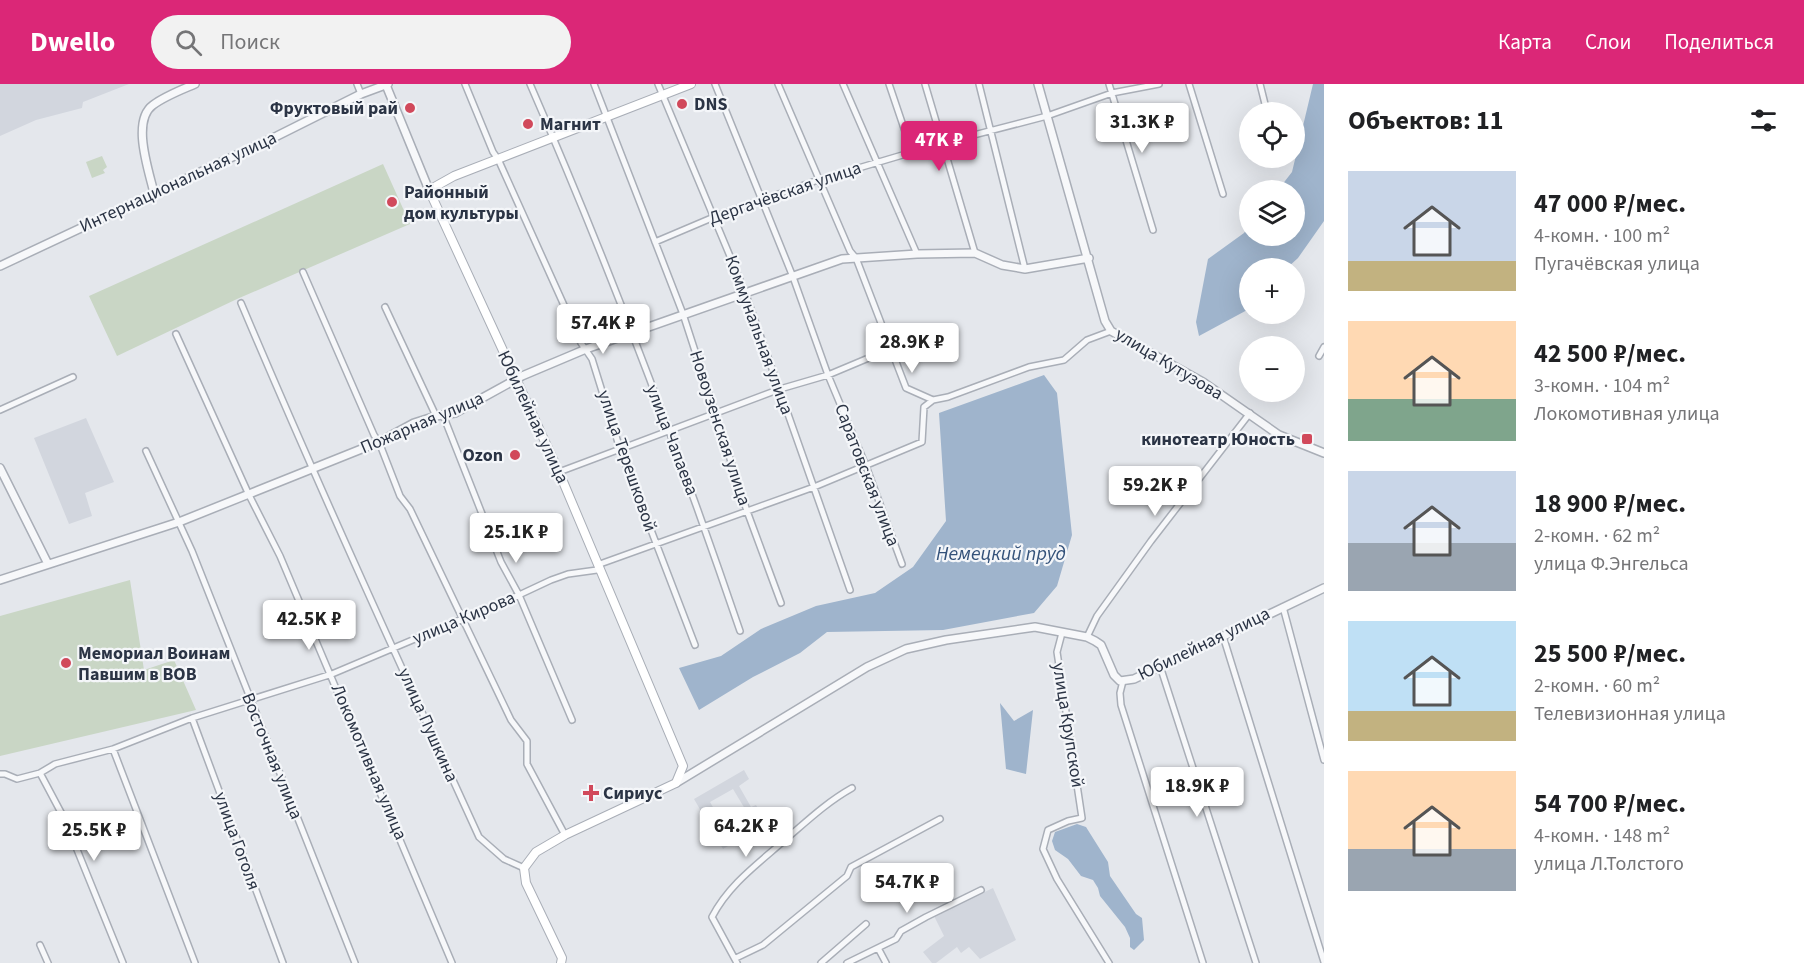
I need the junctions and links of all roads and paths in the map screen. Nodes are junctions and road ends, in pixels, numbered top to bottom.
1 (195, 84) edge
2 (357, 84) edge
3 (465, 84) edge
4 (531, 84) edge
5 (594, 84) edge
6 (658, 84) edge
7 (692, 84) edge
8 (715, 84) edge
9 (778, 84) edge
10 (843, 84) edge
11 (889, 84) edge
12 (926, 84) edge
13 (979, 84) edge
14 (1038, 84) edge
15 (1109, 84) edge
16 (1159, 84) edge
17 (1190, 84) edge
18 (1260, 84) edge
19 (387, 85) edge
20 (1112, 93) junction
21 (361, 94) junction
22 (663, 95) junction
23 (1265, 102) edge
24 (607, 116) junction
25 (1047, 116) junction
26 (991, 131) junction
27 (555, 137) junction
28 (943, 143) junction
29 (912, 152) junction
30 (498, 159) junction
31 (878, 162) junction
32 (818, 180) junction
33 (429, 190) junction
34 (154, 193) junction
35 (1223, 194) dead end
36 (762, 201) junction
37 (714, 217) junction
38 (1153, 230) dead end
39 (655, 242) junction
40 (975, 253) junction
41 (917, 254) junction
42 (856, 258) junction
43 (1089, 258) junction
44 (0, 266) edge
45 (1025, 269) junction
46 (303, 272) dead end
47 (793, 277) junction
48 (745, 292) junction
49 (241, 303) dead end
50 (385, 307) dead end
51 (683, 314) junction
52 (1111, 331) junction
53 (632, 333) junction
54 (176, 334) dead end
55 (1324, 347) edge
56 (586, 349) junction
57 (890, 349) junction
58 (1319, 356) dead end
59 (828, 375) junction
60 (73, 377) dead end
61 (515, 379) junction
62 (780, 389) junction
63 (933, 400) junction
64 (0, 410) edge
65 (716, 412) junction
66 (1250, 413) junction
67 (439, 415) junction
68 (668, 430) junction
69 (379, 442) junction
70 (620, 449) junction
71 (1322, 450) edge
72 (146, 451) dead end
73 (866, 466) junction
74 (0, 468) edge
75 (311, 470) junction
76 (560, 472) junction
77 (814, 487) junction
78 (249, 495) junction
79 (747, 511) junction
80 (178, 522) junction
81 (704, 526) junction
82 (656, 544) junction
83 (48, 564) junction
84 (600, 564) junction
85 (902, 564) dead end
86 (0, 580) edge
87 (1324, 588) edge
88 (850, 590) dead end
89 (519, 595) junction
90 (781, 603) dead end
91 (1283, 607) junction
92 (462, 619) junction
93 (740, 631) dead end
94 (1062, 633) junction
95 (1222, 636) junction
96 (1087, 637) junction
97 (694, 645) dead end
98 (393, 647) junction
99 (1160, 666) junction
100 (332, 674) junction
101 (1123, 681) junction
102 (249, 700) junction
103 (192, 718) junction
104 (572, 720) dead end
105 (113, 749) junction
106 (1324, 760) edge
107 (40, 773) junction
108 (0, 774) edge
109 (676, 783) junction
110 (852, 788) dead end
111 (940, 819) dead end
112 (565, 835) junction
113 (524, 868) junction
114 (981, 890) dead end
115 (866, 924) dead end
116 (40, 945) dead end
117 (878, 948) junction
118 (737, 961) edge
119 (1324, 962) edge
120 (48, 963) edge
121 (123, 963) edge
122 (195, 963) edge
123 (283, 963) edge
124 (355, 963) edge
125 (452, 963) edge
126 (561, 963) edge
127 (822, 963) edge
128 (847, 963) edge
129 (886, 963) edge
130 (1109, 963) edge
131 (1203, 963) edge
132 (1256, 963) edge

1 - 34 street
2 - 21 street
3 - 30 street, улица Терешковой
4 - 27 street, улица Чапаева
5 - 24 street, Новоузенская улица
6 - 22 street, Коммунальная улица
7 - 22 main road
8 - 36 street, Саратовская улица
9 - 32 street
10 - 31 street
11 - 29 street
12 - 28 street
13 - 26 street
14 - 25 street, улица Кутузова
15 - 20 street
16 - 20 street, Дергачёвская улица
17 - 35 street
18 - 23 street
19 - 21 street, Интернациональная улица
19 - 33 street, Юбилейная улица
20 - 25 street, Дергачёвская улица
20 - 38 street
21 - 34 street, Интернациональная улица
22 - 24 main road
22 - 37 street, Коммунальная улица
24 - 27 main road
24 - 39 street, Новоузенская улица
25 - 26 street, Дергачёвская улица
25 - 43 street, улица Кутузова
26 - 28 street, Дергачёвская улица
26 - 45 street
27 - 30 main road
27 - 53 street, улица Чапаева
28 - 29 street, Дергачёвская улица
28 - 40 street
29 - 31 street, Дергачёвская улица
30 - 33 main road
30 - 56 street, улица Терешковой
31 - 32 street, Дергачёвская улица
31 - 41 street
32 - 36 street, Дергачёвская улица
32 - 42 street
33 - 61 main road, Юбилейная улица
34 - 44 street, Интернациональная улица
36 - 37 street, Дергачёвская улица
36 - 47 street, Саратовская улица
37 - 39 street, Дергачёвская улица
37 - 48 street, Коммунальная улица
39 - 51 street, Новоузенская улица
40 - 41 street, Пожарная улица
40 - 45 street, Пожарная улица
41 - 42 street, Пожарная улица
42 - 47 street, Пожарная улица
42 - 57 street
43 - 45 street, Пожарная улица
43 - 52 street, улица Кутузова
46 - 69 street
47 - 48 street, Пожарная улица
47 - 59 street, Саратовская улица
48 - 51 street, Пожарная улица
48 - 62 street, Коммунальная улица
49 - 75 street, улица Пушкина
50 - 67 street
51 - 53 street, Пожарная улица
51 - 65 street, Новоузенская улица
52 - 63 street
52 - 66 street, улица Кутузова
53 - 56 street, Пожарная улица
53 - 68 street, улица Чапаева
54 - 78 street, Локомотивная улица
55 - 58 street
56 - 61 street, Пожарная улица
56 - 70 street, улица Терешковой
57 - 59 street
57 - 63 street
59 - 62 street
59 - 73 street, Саратовская улица
60 - 64 street
61 - 67 street, Пожарная улица
61 - 76 main road, Юбилейная улица
62 - 65 street
62 - 77 street, Коммунальная улица
63 - 73 street, улица Кирова
65 - 68 street
65 - 79 street, Новоузенская улица
66 - 71 street, улица Кутузова
66 - 96 street
67 - 69 street, Пожарная улица
67 - 89 street
68 - 70 street
68 - 81 street, улица Чапаева
69 - 75 street, Пожарная улица
69 - 92 street
70 - 76 street
70 - 82 street, улица Терешковой
72 - 80 street, Восточная улица
73 - 77 street, улица Кирова
73 - 85 street, Саратовская улица
74 - 83 street
75 - 78 street, Пожарная улица
75 - 98 street, улица Пушкина
76 - 84 main road, Юбилейная улица
77 - 79 street, улица Кирова
77 - 88 street, Коммунальная улица
78 - 80 street, Пожарная улица
78 - 100 street, Локомотивная улица
79 - 81 street, улица Кирова
79 - 90 street, Новоузенская улица
80 - 83 street, Пожарная улица
80 - 102 street, Восточная улица
81 - 82 street, улица Кирова
81 - 93 street, улица Чапаева
82 - 84 street, улица Кирова
82 - 97 street, улица Терешковой
83 - 86 street, Пожарная улица
84 - 89 street, улица Кирова
84 - 109 main road, Юбилейная улица
87 - 91 street, Юбилейная улица
89 - 92 street, улица Кирова
89 - 104 street
91 - 95 street, Юбилейная улица
91 - 106 street
92 - 98 street, улица Кирова
92 - 112 street
94 - 96 street
94 - 109 street
94 - 130 street, улица Крупской
95 - 99 street, Юбилейная улица
95 - 119 street
96 - 101 street, Юбилейная улица
98 - 100 street, улица Кирова
98 - 113 street, улица Пушкина
99 - 101 street, Юбилейная улица
99 - 132 street
100 - 102 street, улица Кирова
100 - 125 street, Локомотивная улица
101 - 131 street
102 - 103 street, улица Кирова
102 - 124 street, Восточная улица
103 - 105 street, улица Кирова
103 - 123 street, улица Гоголя
105 - 107 street, улица Кирова
105 - 122 street
107 - 108 street, улица Кирова
107 - 121 street
109 - 112 main road
110 - 118 street
111 - 118 street
112 - 113 main road
113 - 126 main road
114 - 117 street
115 - 127 street
116 - 120 street
117 - 128 street
117 - 129 street

